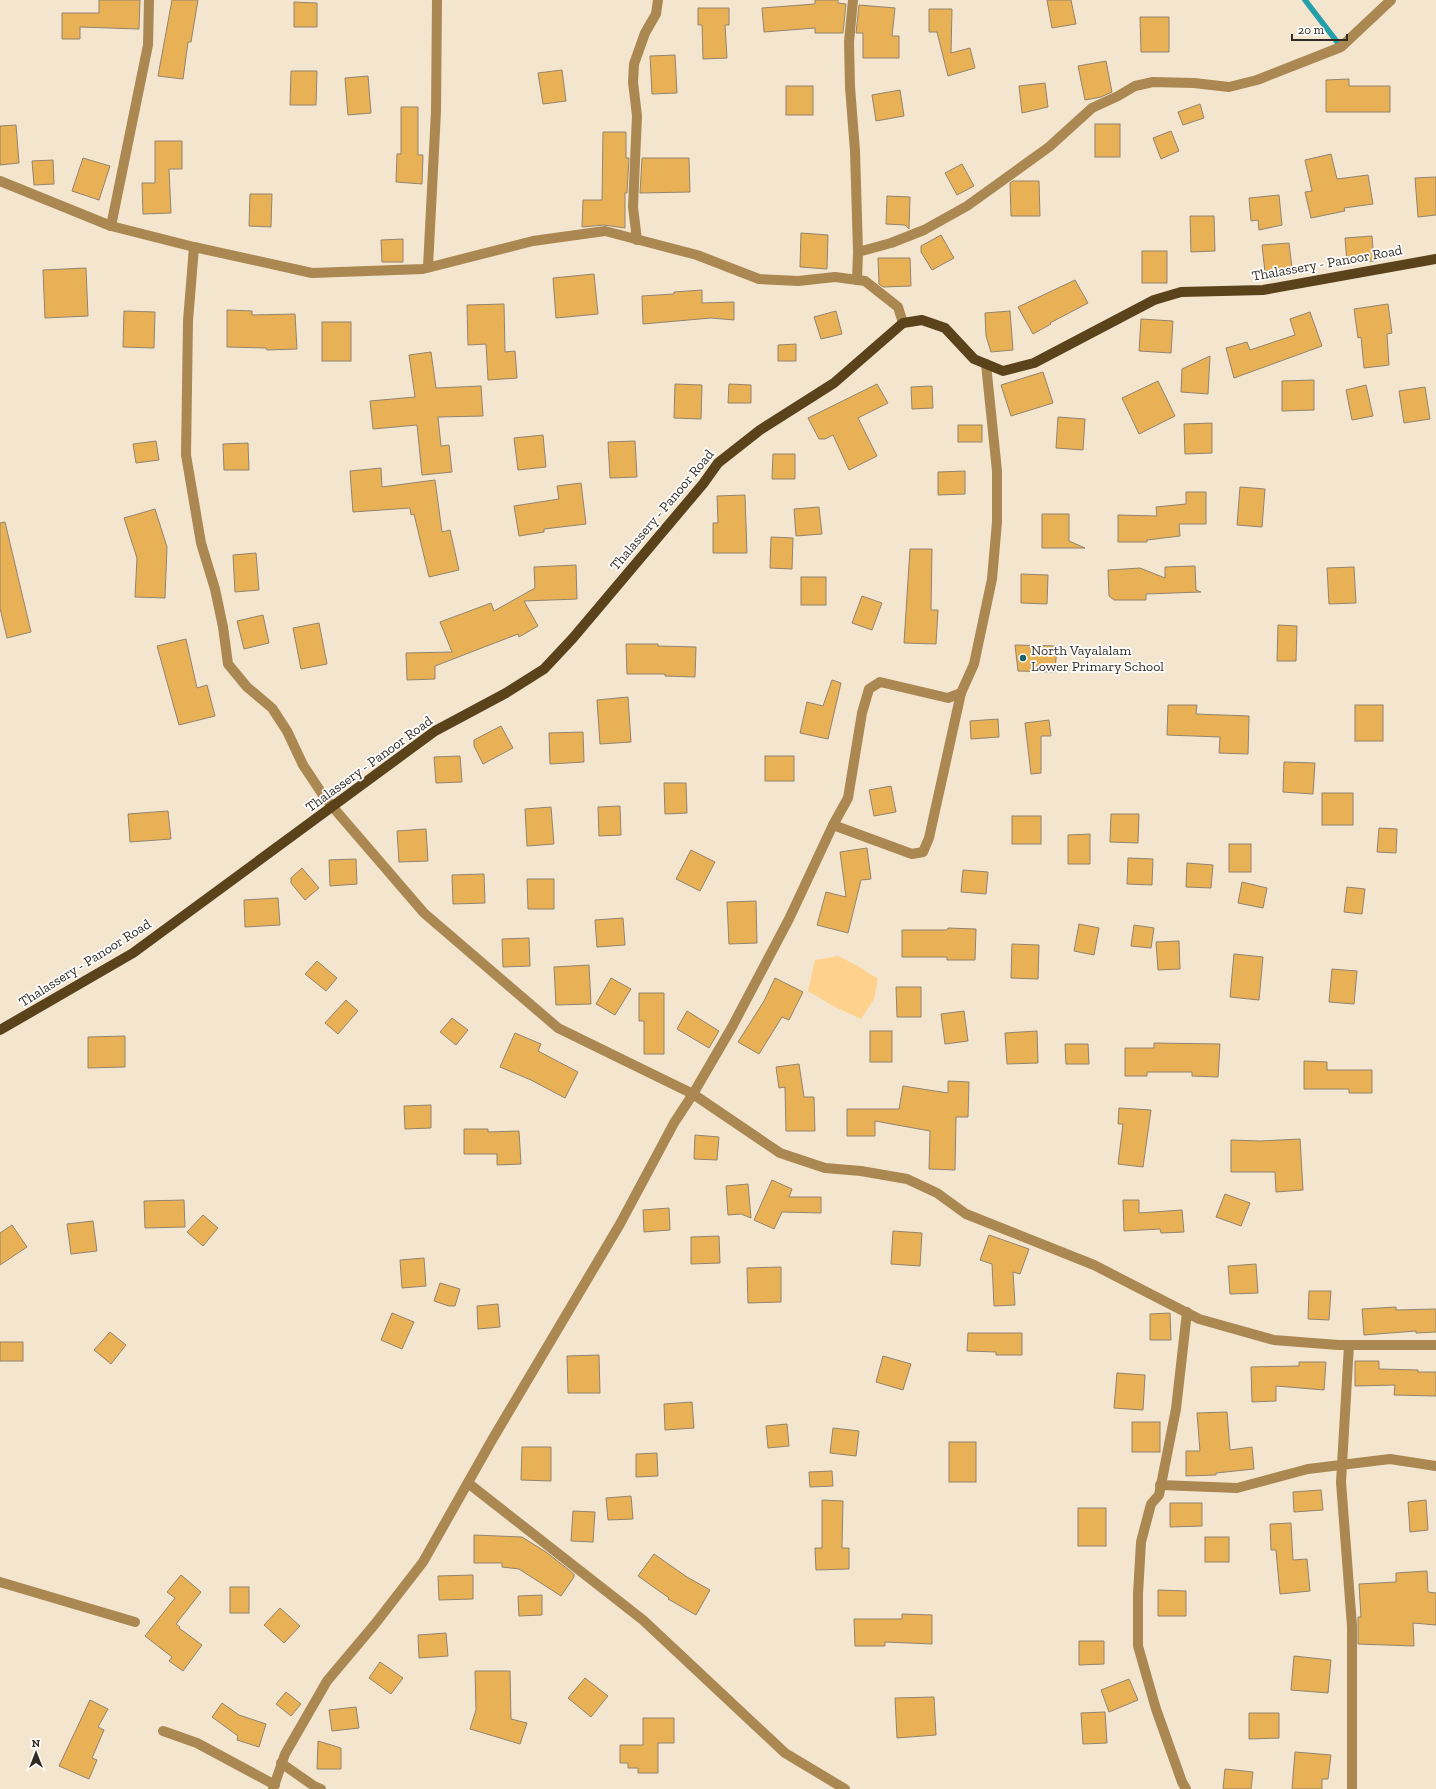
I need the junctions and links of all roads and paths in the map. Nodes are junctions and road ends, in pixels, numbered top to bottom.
1 (149, 0) edge
2 (437, 0) edge
3 (658, 0) edge
4 (853, 0) edge
5 (1391, 0) edge
6 (0, 181) edge
7 (110, 226) junction
8 (637, 240) junction
9 (194, 247) junction
10 (858, 252) junction
11 (1436, 259) edge
12 (428, 268) junction
13 (857, 280) junction
14 (903, 323) junction
15 (986, 364) junction
16 (961, 693) junction
17 (332, 808) junction
18 (833, 825) junction
19 (0, 1030) edge
20 (693, 1094) junction
21 (1187, 1312) junction
22 (1349, 1345) junction
23 (1436, 1345) edge
24 (1342, 1465) junction
25 (1436, 1466) edge
26 (468, 1483) junction
27 (1160, 1485) junction
28 (0, 1582) edge
29 (135, 1622) dead end
30 (163, 1731) dead end
31 (281, 1763) junction
32 (274, 1787) edge
33 (321, 1789) edge
34 (845, 1789) edge
35 (1186, 1789) edge
36 (1352, 1789) edge

1 - 7 street
2 - 12 street
3 - 8 street
4 - 10 street
5 - 10 street
6 - 7 street
7 - 9 street
8 - 12 street
8 - 13 street
9 - 12 street
9 - 17 street
10 - 13 street
11 - 15 main road, Thalassery - Panoor Road
13 - 14 street
14 - 15 main road, Thalassery - Panoor Road
14 - 17 main road, Thalassery - Panoor Road
15 - 16 street
16 - 18 street
16 - 18 street
17 - 19 main road, Thalassery - Panoor Road
17 - 20 street
18 - 20 street
20 - 21 street
20 - 26 street
21 - 22 street
21 - 27 street
22 - 23 street
22 - 24 street
24 - 25 street
24 - 27 street
24 - 36 street
26 - 31 street
26 - 34 street
27 - 35 street
28 - 29 street
30 - 32 street
31 - 32 street
31 - 33 street

